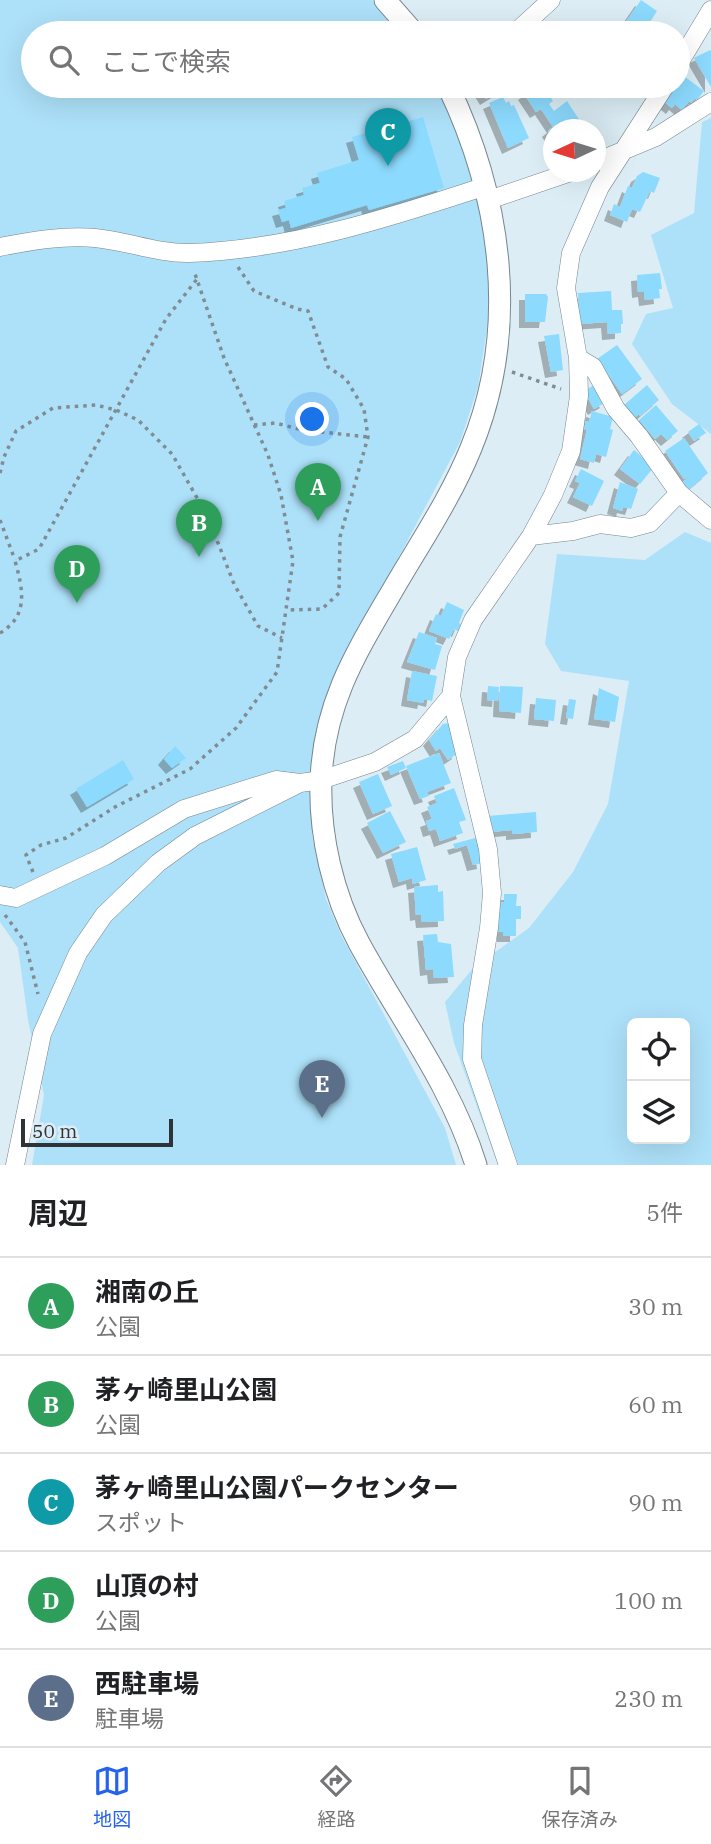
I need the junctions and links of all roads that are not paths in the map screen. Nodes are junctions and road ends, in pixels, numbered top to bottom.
1 (385, 0) edge
2 (551, 0) edge
3 (711, 10) edge
4 (403, 21) edge
5 (528, 21) edge
6 (690, 45) edge
7 (454, 98) edge
8 (657, 98) edge
9 (711, 102) edge
10 (622, 151) junction
11 (606, 158) edge
12 (543, 179) edge
13 (488, 193) junction
14 (0, 247) edge
15 (578, 358) junction
16 (679, 493) junction
17 (711, 520) edge
18 (531, 536) junction
19 (451, 696) junction
20 (321, 780) junction
21 (300, 783) junction
22 (0, 895) edge
23 (15, 1165) edge
24 (476, 1165) edge
25 (508, 1165) edge

1 - 4 street
2 - 5 street
3 - 6 street
7 - 13 street
8 - 10 street
9 - 10 street
10 - 11 street
10 - 15 street
12 - 13 street
13 - 14 street
13 - 20 street
15 - 16 street
15 - 18 street
16 - 17 street
16 - 18 street
18 - 19 street
19 - 20 street
19 - 25 street
20 - 21 street
20 - 24 street
21 - 22 street
21 - 23 street

